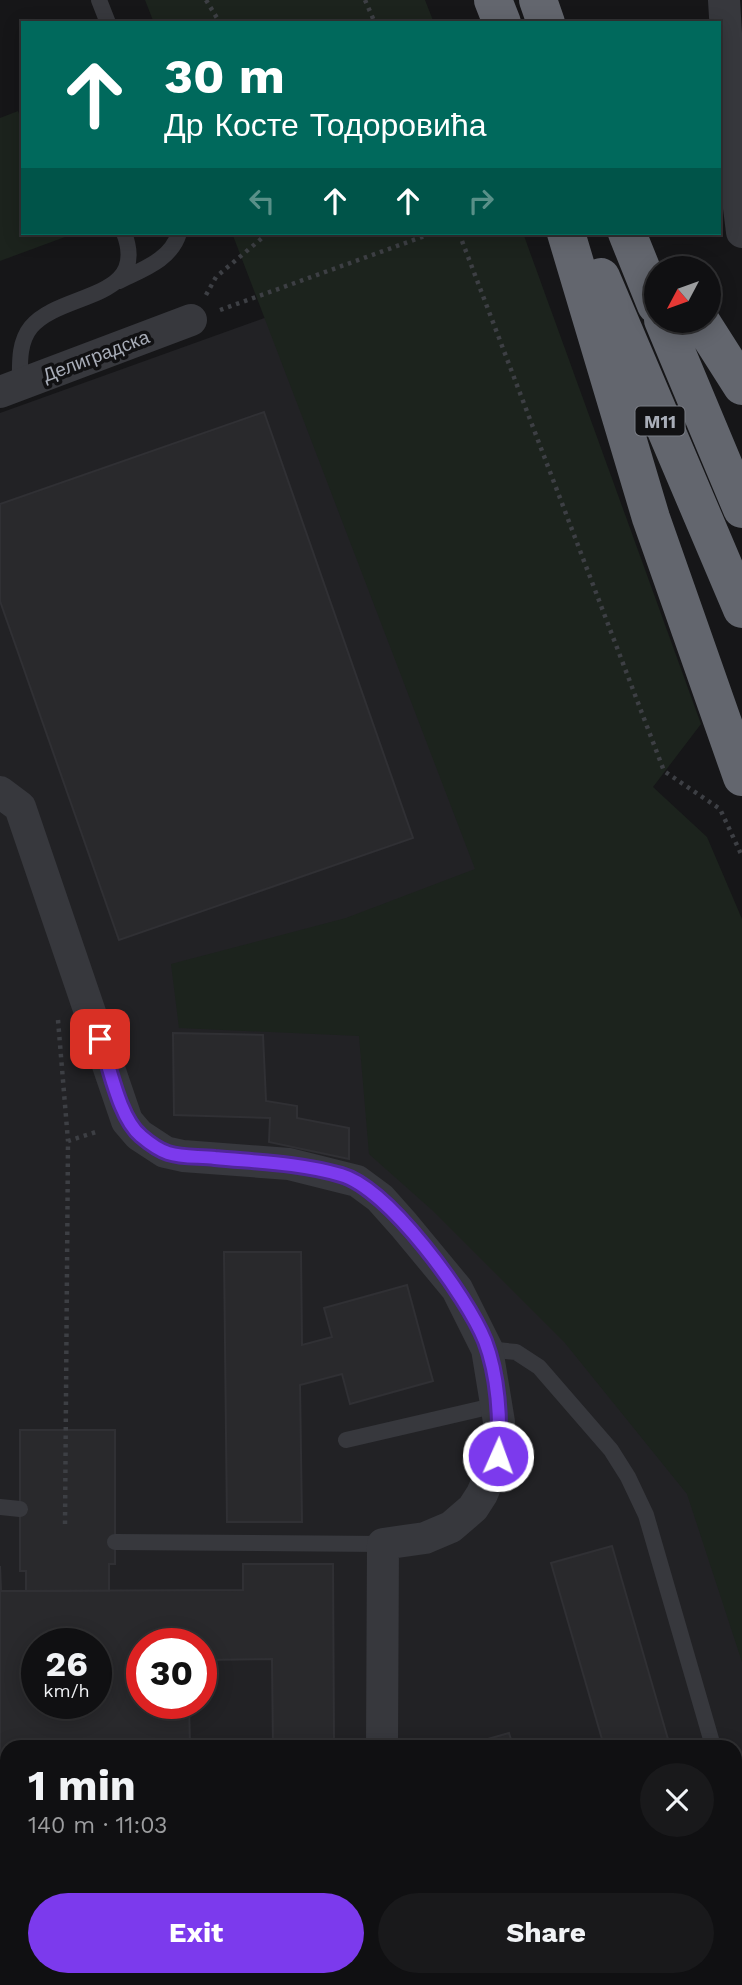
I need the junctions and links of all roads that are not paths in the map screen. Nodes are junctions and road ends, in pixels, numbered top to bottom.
1 (99, 0) edge
2 (494, 0) edge
3 (538, 0) edge
4 (724, 0) edge
5 (106, 21) edge
6 (501, 21) edge
7 (545, 21) edge
8 (737, 126) edge
9 (742, 232) edge
10 (125, 235) edge
11 (177, 235) edge
12 (566, 235) edge
13 (584, 235) edge
14 (628, 235) edge
15 (644, 235) edge
16 (658, 256) edge
17 (644, 275) edge
18 (111, 285) junction
19 (191, 320) road end
20 (668, 333) edge
21 (708, 333) edge
22 (742, 386) edge
23 (10, 388) edge
24 (742, 509) edge
25 (742, 608) edge
26 (742, 776) edge
27 (0, 792) edge
28 (487, 1349) junction
29 (497, 1405) junction
30 (346, 1440) dead end
31 (0, 1507) edge
32 (20, 1509) dead end
33 (115, 1542) dead end
34 (383, 1544) junction
35 (382, 1740) edge
36 (711, 1740) edge

1 - 5 lane
2 - 6 highway
3 - 7 highway
4 - 8 street
8 - 9 street
10 - 18 lane
11 - 18 lane
12 - 26 highway
13 - 25 highway, M11
14 - 17 highway
15 - 16 highway
18 - 23 lane
19 - 23 street, Делиградска
20 - 24 highway, M11
21 - 22 highway
27 - 28 street
28 - 29 street
28 - 36 lane
29 - 30 lane
29 - 34 street
31 - 32 lane
33 - 34 lane
34 - 35 street

